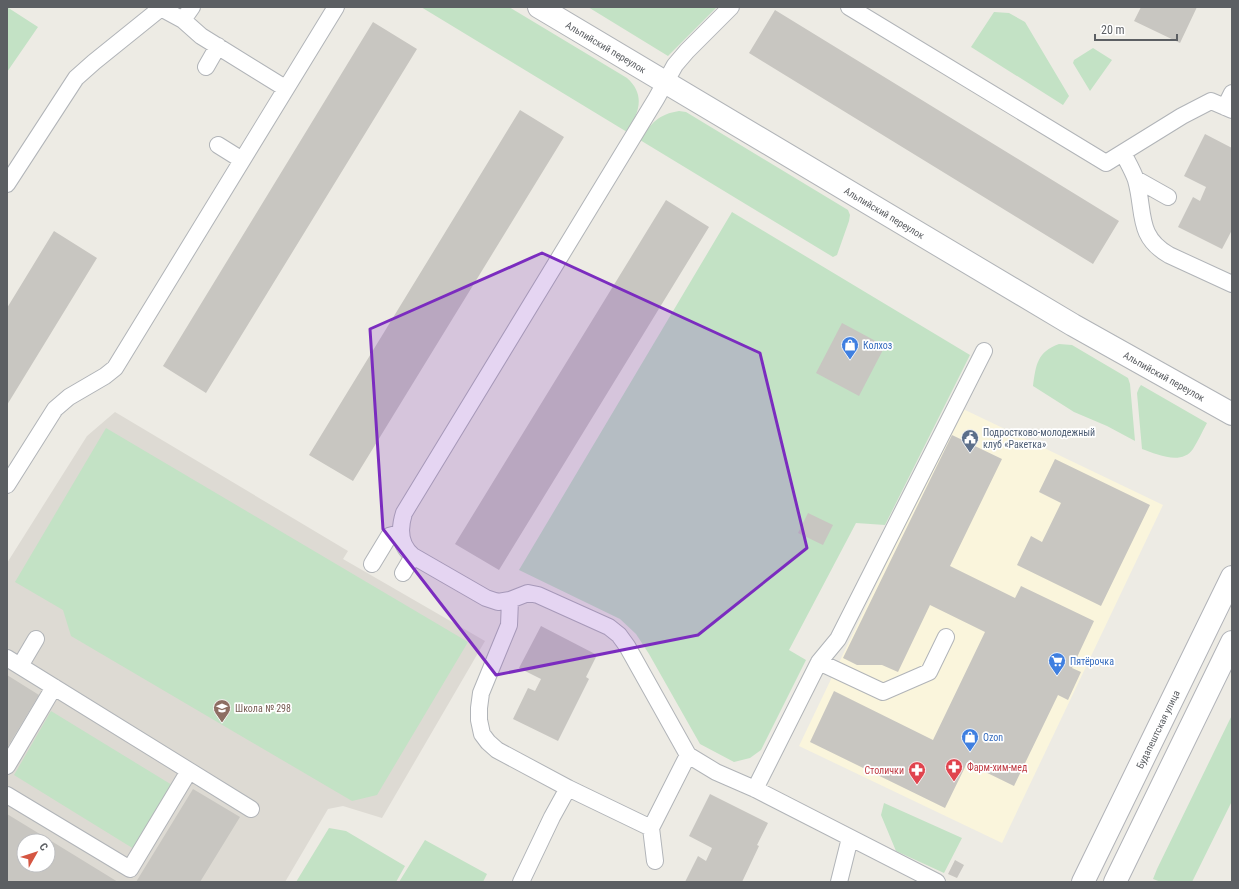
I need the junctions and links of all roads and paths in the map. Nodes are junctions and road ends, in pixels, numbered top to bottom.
1 (336, 7) edge
2 (539, 7) edge
3 (731, 7) edge
4 (849, 7) edge
5 (160, 8) edge
6 (188, 14) edge
7 (218, 46) junction
8 (206, 67) dead end
9 (666, 83) junction
10 (285, 88) junction
11 (1230, 103) edge
12 (218, 145) dead end
13 (1122, 153) junction
14 (242, 160) junction
15 (1136, 179) junction
16 (7, 184) edge
17 (1168, 197) dead end
18 (1232, 284) edge
19 (984, 351) dead end
20 (1232, 414) edge
21 (7, 485) edge
22 (400, 533) junction
23 (413, 556) junction
24 (372, 564) dead end
25 (403, 573) dead end
26 (1232, 577) edge
27 (510, 600) junction
28 (946, 636) dead end
29 (36, 639) dead end
30 (1232, 642) edge
31 (13, 662) edge
32 (820, 662) junction
33 (54, 687) junction
34 (688, 755) junction
35 (7, 766) edge
36 (189, 771) junction
37 (568, 788) junction
38 (755, 789) junction
39 (7, 795) edge
40 (250, 809) dead end
41 (651, 828) junction
42 (850, 838) junction
43 (655, 861) dead end
44 (521, 882) edge
45 (839, 882) edge
46 (937, 882) edge
47 (1083, 882) edge
48 (1115, 882) edge

1 - 10 lane
2 - 9 street, Альпийский переулок
3 - 9 lane
4 - 13 lane
5 - 6 lane
5 - 16 lane
6 - 7 lane
7 - 8 lane
7 - 10 lane
9 - 20 street, Альпийский переулок
9 - 22 lane
10 - 14 lane
11 - 13 lane
12 - 14 lane
13 - 15 lane
14 - 21 lane
15 - 17 lane
15 - 18 lane
19 - 32 lane
22 - 23 lane
22 - 24 lane
23 - 25 lane
23 - 27 lane
26 - 47 street, Будапештская улица
27 - 34 lane
27 - 37 lane
28 - 32 lane
29 - 31 lane
30 - 48 street
31 - 33 lane
32 - 38 lane
33 - 35 lane
33 - 36 lane
34 - 38 lane
34 - 41 lane
36 - 39 lane
36 - 40 lane
37 - 41 lane
37 - 44 lane
38 - 42 lane
41 - 43 lane
42 - 45 lane
42 - 46 lane

